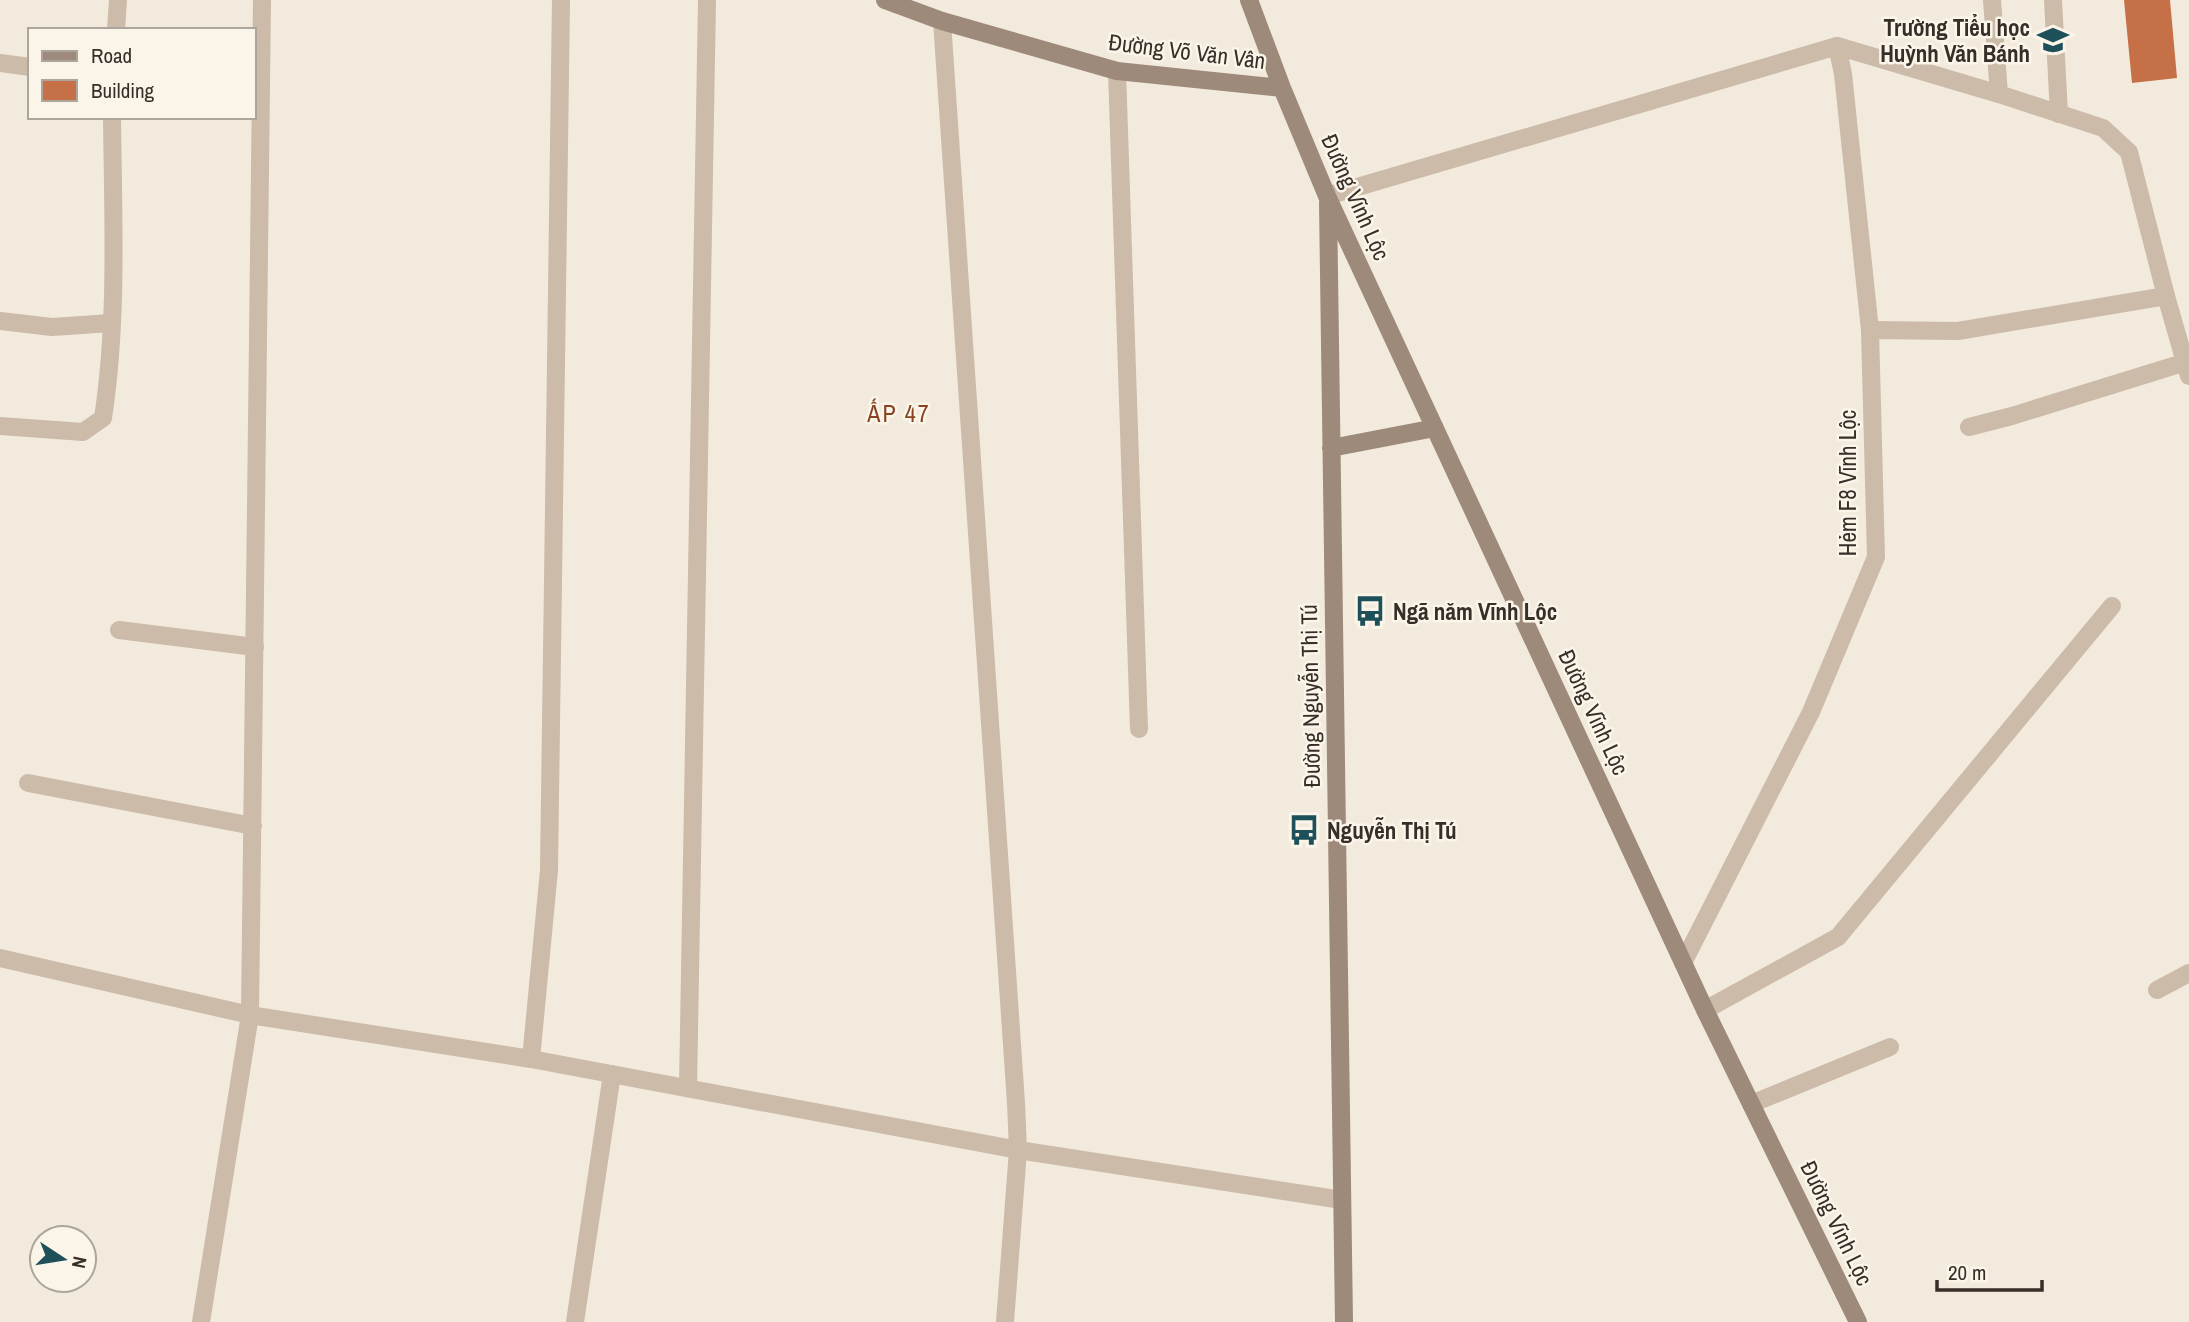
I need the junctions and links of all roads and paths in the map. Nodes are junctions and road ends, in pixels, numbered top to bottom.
1 (118, 0) edge
2 (262, 0) edge
3 (561, 0) edge
4 (706, 0) edge
5 (885, 0) edge
6 (1249, 0) edge
7 (1992, 0) edge
8 (2053, 0) edge
9 (942, 20) junction
10 (116, 28) edge
11 (1838, 46) junction
12 (0, 64) edge
13 (28, 67) edge
14 (1117, 71) junction
15 (1282, 88) junction
16 (1999, 94) junction
17 (2059, 114) junction
18 (112, 119) edge
19 (1328, 196) junction
20 (2166, 296) junction
21 (0, 321) edge
22 (111, 323) junction
23 (1870, 330) junction
24 (2188, 366) edge
25 (0, 426) edge
26 (1969, 427) dead end
27 (1435, 428) junction
28 (1331, 448) junction
29 (2112, 606) dead end
30 (118, 630) dead end
31 (255, 647) junction
32 (1139, 729) dead end
33 (28, 783) dead end
34 (253, 826) junction
35 (0, 958) edge
36 (1683, 963) junction
37 (2189, 972) edge
38 (2157, 989) dead end
39 (1705, 1010) junction
40 (250, 1015) junction
41 (1890, 1047) dead end
42 (531, 1059) junction
43 (612, 1074) junction
44 (688, 1088) junction
45 (1751, 1104) junction
46 (1018, 1150) junction
47 (1342, 1199) junction
48 (201, 1322) edge
49 (575, 1322) edge
50 (1005, 1322) edge
51 (1344, 1322) edge
52 (1858, 1322) edge

1 - 10 street
2 - 31 street
3 - 42 street
4 - 44 street
5 - 9 main road, Đường Võ Văn Vân
6 - 15 main road, Đường Vĩnh Lộc
7 - 16 street
8 - 17 street
9 - 14 main road, Đường Võ Văn Vân
9 - 46 street
11 - 16 street
11 - 19 street
11 - 23 street, Hẻm F8 Vĩnh Lộc
12 - 13 street
14 - 15 main road, Đường Võ Văn Vân
14 - 32 street
15 - 19 main road, Đường Vĩnh Lộc
16 - 17 street
17 - 20 street
18 - 22 street
19 - 27 main road, Đường Vĩnh Lộc
19 - 28 main road, Đường Nguyễn Thị Tú
20 - 23 street
20 - 24 street
21 - 22 street
22 - 25 street
23 - 36 street, Hẻm F8 Vĩnh Lộc
24 - 26 street
27 - 28 main road
27 - 36 main road, Đường Vĩnh Lộc
28 - 47 main road, Đường Nguyễn Thị Tú
29 - 39 street
30 - 31 street
31 - 34 street
33 - 34 street
34 - 40 street
35 - 40 street
36 - 39 main road, Đường Vĩnh Lộc
37 - 38 street
39 - 45 main road, Đường Vĩnh Lộc
40 - 42 street
40 - 48 street
41 - 45 street
42 - 43 street
43 - 44 street
43 - 49 street
44 - 46 street
45 - 52 main road, Đường Vĩnh Lộc
46 - 47 street
46 - 50 street
47 - 51 main road, Đường Nguyễn Thị Tú

